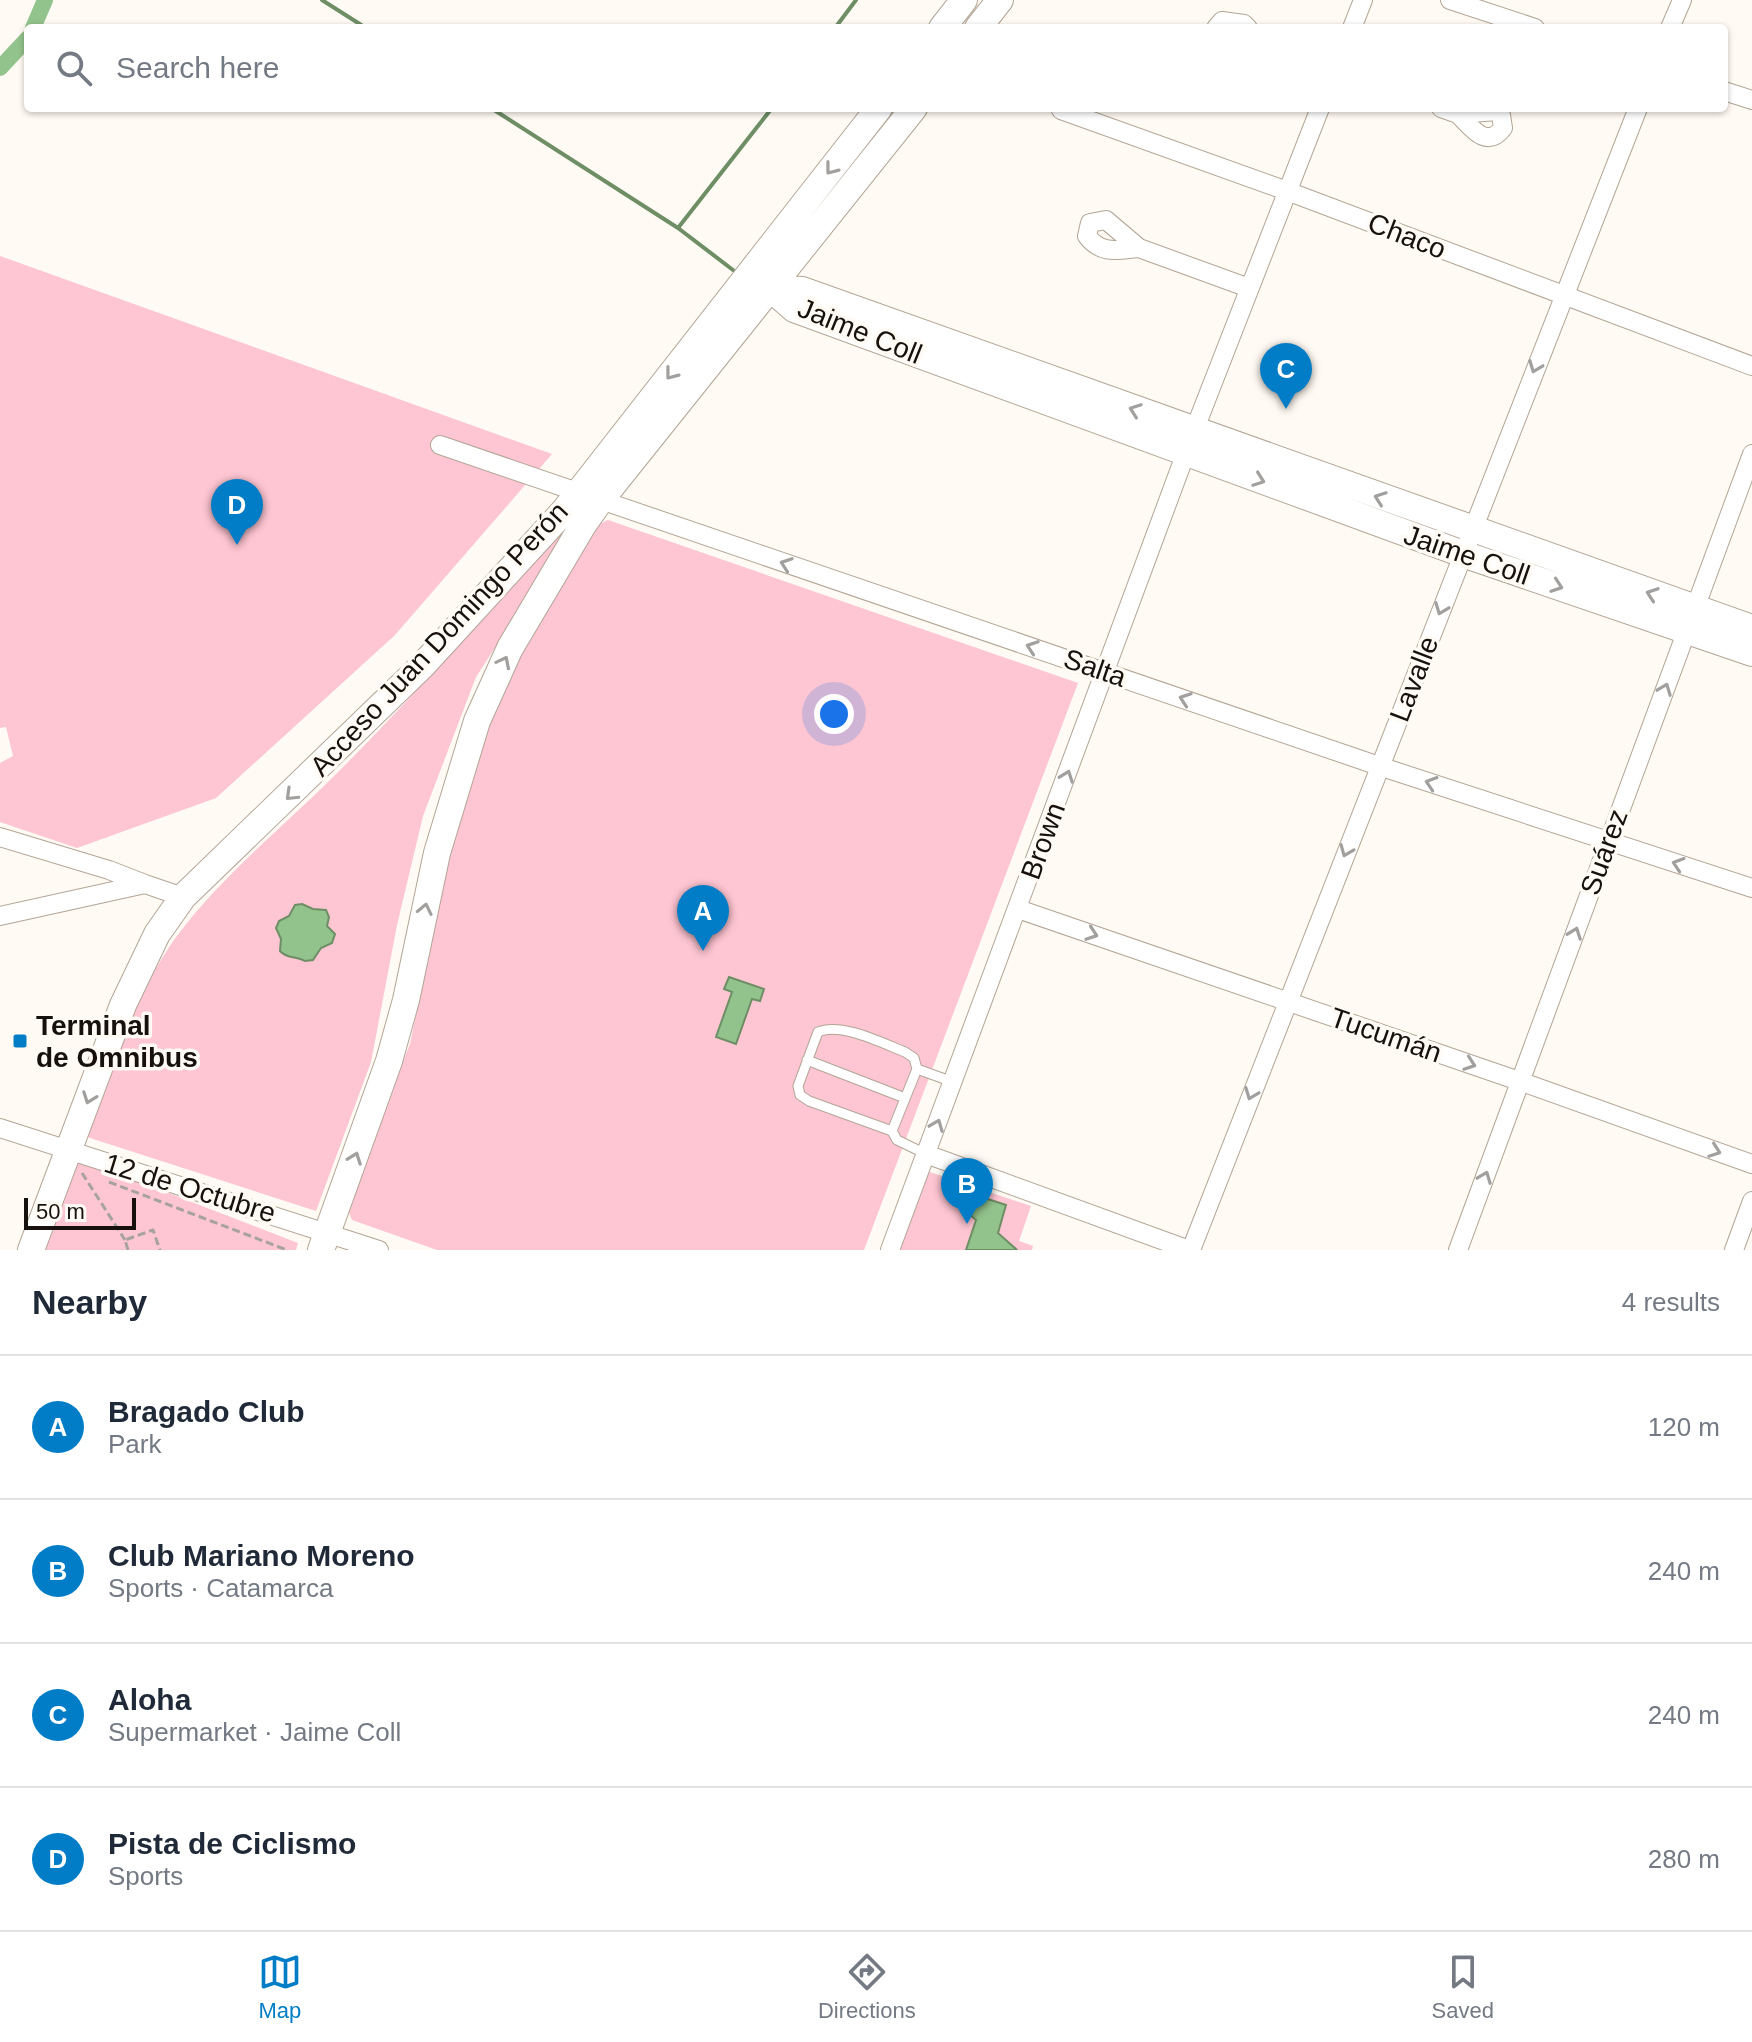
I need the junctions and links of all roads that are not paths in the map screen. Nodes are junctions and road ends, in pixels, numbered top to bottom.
1 (964, 0) edge
2 (1000, 0) edge
3 (1363, 0) edge
4 (1450, 0) edge
5 (1682, 0) edge
6 (945, 24) edge
7 (981, 24) edge
8 (1219, 24) edge
9 (1244, 24) edge
10 (1354, 24) edge
11 (1523, 24) edge
12 (1672, 24) edge
13 (1728, 92) edge
14 (1752, 100) edge
15 (876, 112) edge
16 (910, 112) edge
17 (1067, 112) edge
18 (1318, 112) edge
19 (1636, 112) edge
20 (1287, 191) junction
21 (1139, 248) dead end
22 (758, 283) junction
23 (1249, 288) junction
24 (1563, 294) junction
25 (1752, 366) edge
26 (1190, 442) junction
27 (440, 445) dead end
28 (1752, 454) edge
29 (588, 497) junction
30 (1468, 542) junction
31 (1690, 620) junction
32 (1752, 628) edge
33 (1752, 653) edge
34 (1106, 672) junction
35 (1379, 766) junction
36 (0, 837) edge
37 (1607, 842) junction
38 (145, 884) junction
39 (1752, 888) edge
40 (183, 897) junction
41 (1018, 909) junction
42 (0, 916) edge
43 (1287, 1001) junction
44 (807, 1060) junction
45 (917, 1069) junction
46 (953, 1082) junction
47 (1522, 1082) junction
48 (905, 1098) junction
49 (0, 1128) edge
50 (892, 1131) junction
51 (926, 1154) junction
52 (75, 1161) junction
53 (1752, 1164) edge
54 (1752, 1201) edge
55 (325, 1241) edge
56 (31, 1250) edge
57 (379, 1250) edge
58 (890, 1250) edge
59 (1190, 1250) edge
60 (1458, 1250) edge
61 (1734, 1250) edge

1 - 6 main road
2 - 7 main road
3 - 10 street
4 - 11 street
5 - 12 street
8 - 9 street
13 - 14 street
15 -> 22 main road, Acceso Juan Domingo Perón
16 - 22 main road, Acceso Juan Domingo Perón
17 - 20 street, Chaco
18 - 20 street, Brown
19 - 24 street, Lavalle
20 - 23 street, Brown
20 - 24 street, Chaco
21 - 23 street
22 - 26 main road, Jaime Coll
22 - 29 main road, Acceso Juan Domingo Perón
23 - 26 street, Brown
24 - 25 street, Chaco
24 -> 30 street, Lavalle
26 - 30 main road, Jaime Coll
26 - 34 street, Brown
27 - 29 street, Salta
28 - 31 street, Suárez
34 -> 29 street, Salta
29 -> 40 main road, Acceso Juan Domingo Perón
55 -> 29 main road, Acceso Juan Domingo Perón
30 - 31 main road, Jaime Coll
30 -> 35 street, Lavalle
31 - 32 main road, Jaime Coll
31 - 33 main road, Jaime Coll
37 -> 31 street, Suárez
35 -> 34 street, Salta
41 -> 34 street, Brown
37 -> 35 street, Salta
35 -> 43 street, Lavalle
36 - 38 street
39 -> 37 street, Salta
47 -> 37 street, Suárez
38 - 40 street
38 - 42 street
40 -> 52 main road, Acceso Juan Domingo Perón
41 -> 43 street, Tucumán
41 - 46 street, Brown
43 -> 47 street, Tucumán
43 -> 59 street, Lavalle
44 - 45 lane
44 - 48 lane
44 - 50 lane
45 - 46 lane
45 - 48 lane
51 -> 46 street, Brown
47 -> 53 street, Tucumán
60 -> 47 street, Suárez
48 - 50 lane
49 - 52 street, 12 de Octubre
50 - 51 lane
51 - 58 street, Brown
51 - 59 street
52 - 55 street, 12 de Octubre
52 - 56 main road, Acceso Juan Domingo Perón
54 - 61 street
55 - 57 street, 12 de Octubre

